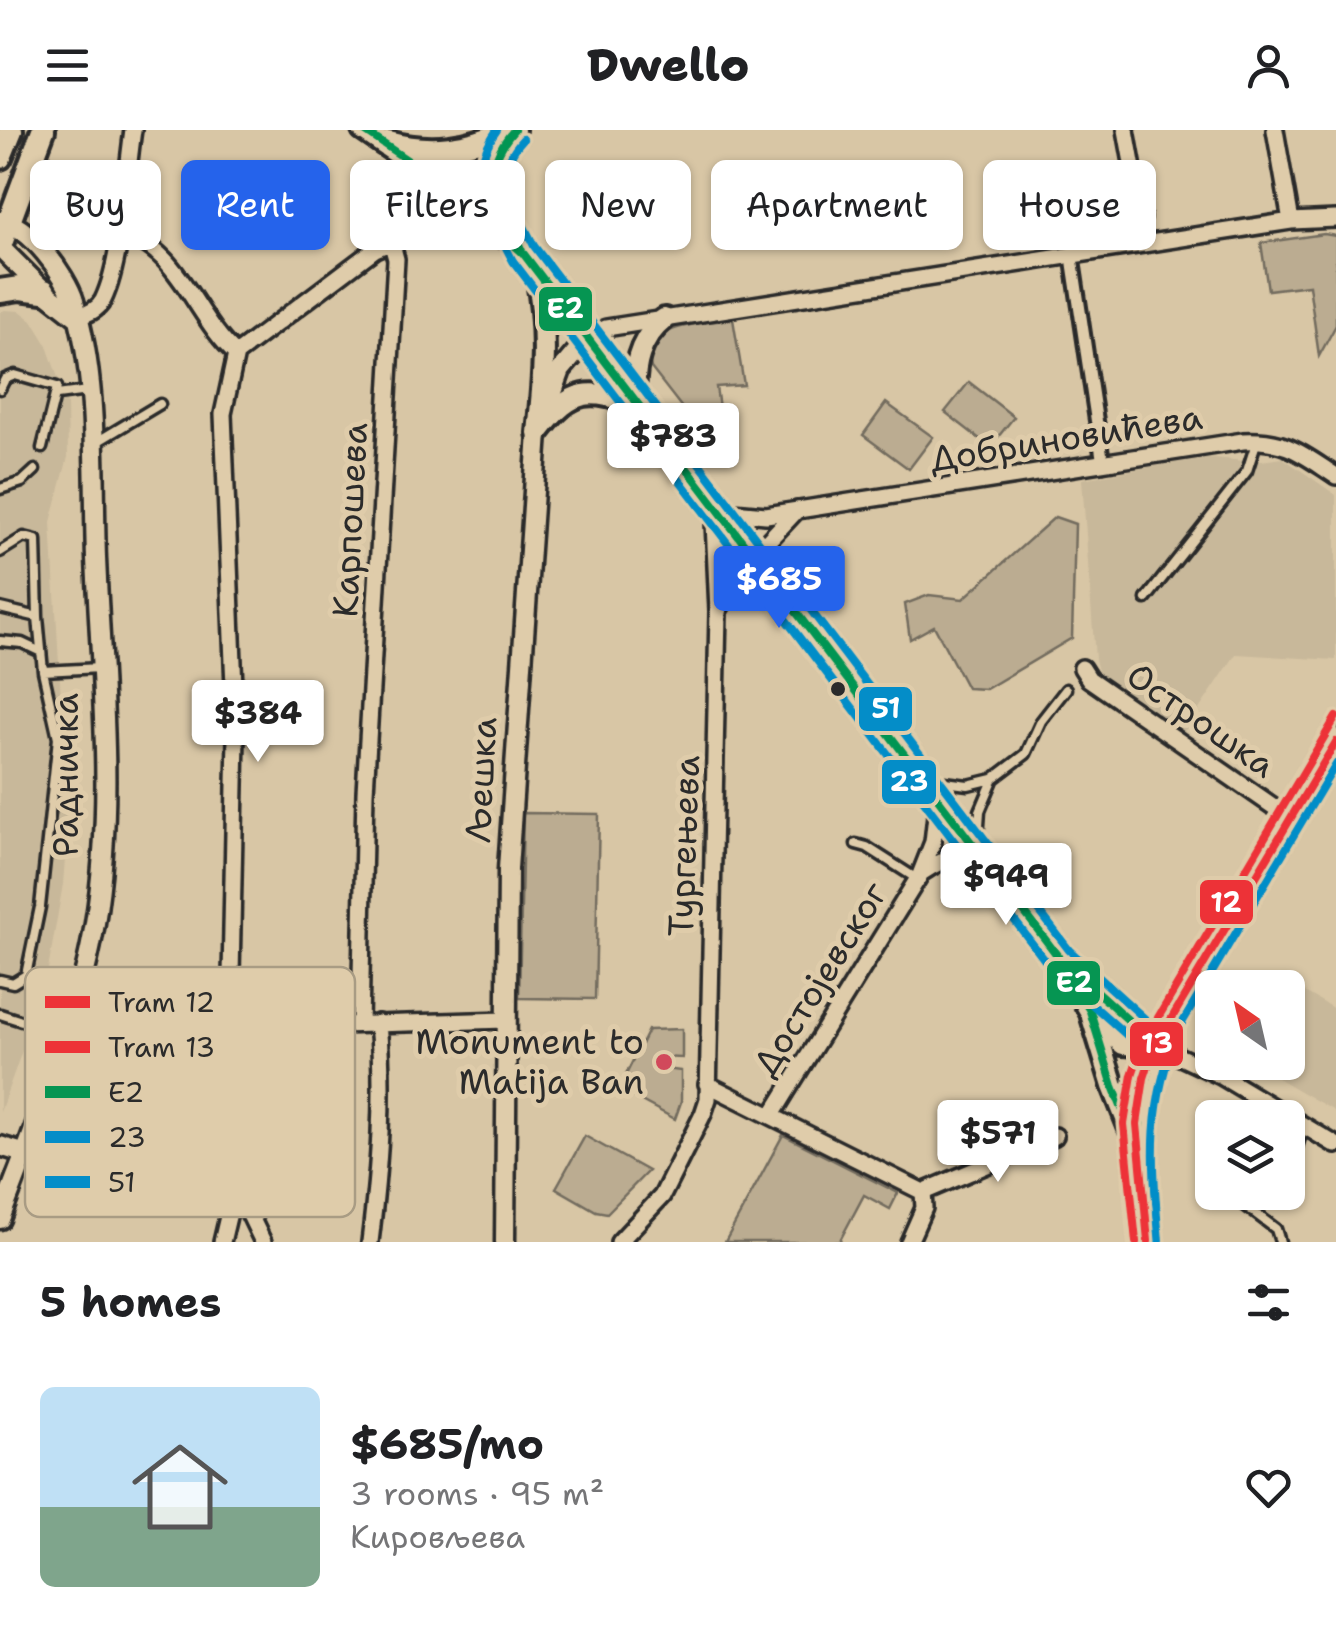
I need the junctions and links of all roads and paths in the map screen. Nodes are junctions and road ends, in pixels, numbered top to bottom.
1 (10, 130) edge
2 (43, 130) edge
3 (133, 130) edge
4 (511, 130) edge
5 (1126, 130) edge
6 (1275, 130) edge
7 (372, 135) edge
8 (0, 158) edge
9 (129, 160) edge
10 (1131, 160) edge
11 (1336, 219) edge
12 (4, 221) edge
13 (1292, 221) junction
14 (0, 246) edge
15 (115, 250) edge
16 (154, 250) edge
17 (376, 250) edge
18 (393, 250) edge
19 (530, 261) junction
20 (1073, 264) dead end
21 (0, 291) edge
22 (44, 292) junction
23 (77, 316) junction
24 (664, 319) junction
25 (588, 338) junction
26 (236, 354) junction
27 (0, 389) edge
28 (89, 391) junction
29 (57, 395) junction
30 (638, 401) junction
31 (160, 404) dead end
32 (538, 433) junction
33 (1256, 440) junction
34 (92, 445) junction
35 (42, 448) dead end
36 (1103, 464) junction
37 (35, 470) dead end
38 (1336, 476) edge
39 (0, 489) edge
40 (717, 506) junction
41 (797, 510) junction
42 (0, 552) edge
43 (773, 580) junction
44 (1146, 599) dead end
45 (0, 608) edge
46 (718, 611) junction
47 (38, 617) junction
48 (0, 640) edge
49 (41, 652) junction
50 (100, 668) junction
51 (1082, 668) dead end
52 (44, 671) junction
53 (1066, 689) dead end
54 (1336, 740) edge
55 (993, 779) junction
56 (925, 780) junction
57 (938, 798) junction
58 (1290, 818) junction
59 (856, 844) dead end
60 (977, 848) junction
61 (992, 867) junction
62 (918, 877) junction
63 (1060, 959) junction
64 (28, 967) edge
65 (85, 967) edge
66 (231, 967) edge
67 (25, 976) edge
68 (0, 980) edge
69 (1090, 1010) junction
70 (0, 1014) edge
71 (506, 1020) junction
72 (25, 1022) edge
73 (378, 1023) junction
74 (355, 1024) edge
75 (360, 1024) junction
76 (1157, 1046) junction
77 (707, 1084) junction
78 (1258, 1100) edge
79 (772, 1115) junction
80 (1305, 1130) edge
81 (1055, 1136) dead end
82 (1336, 1145) edge
83 (0, 1146) edge
84 (25, 1148) edge
85 (1139, 1152) junction
86 (23, 1154) junction
87 (0, 1158) edge
88 (924, 1192) junction
89 (1250, 1210) edge
90 (228, 1217) edge
91 (252, 1217) edge
92 (0, 1219) edge
93 (222, 1242) edge
94 (264, 1242) edge
95 (370, 1242) edge
96 (505, 1242) edge
97 (620, 1242) edge
98 (909, 1242) edge
99 (1147, 1242) edge
100 (1280, 1242) edge

1 - 8 main road
2 - 12 main road
3 - 9 street
4 - 7 main road
4 - 19 main road
5 - 10 street
6 - 13 street
7 - 19 main road
11 - 13 street
12 - 14 main road
12 - 23 street, Радничка
13 - 24 street
14 - 22 street
15 - 23 street
16 - 26 street
17 - 26 street
18 - 75 street, Карпошева
19 - 25 main road
19 - 32 main road
20 - 36 street
21 - 22 main road
22 - 23 street
23 - 28 street, Радничка
24 - 25 street
24 - 30 main road
25 - 30 main road
25 - 32 street, Љешка
26 - 66 street
27 - 29 lane
28 - 29 lane
28 - 34 street, Радничка
29 - 35 lane
30 - 32 main road
30 - 40 main road
31 - 34 lane
32 - 71 street, Љешка
33 - 36 street, Добриновићева
33 - 38 street, Добриновићева
33 - 44 lane
34 - 50 street, Радничка
36 - 41 street, Добриновићева
37 - 39 lane
40 - 41 street, Добриновићева
40 - 43 main road
40 - 46 street, Тургењева
41 - 43 street
42 - 47 lane
43 - 46 street
43 - 56 main road
45 - 47 lane
46 - 77 street, Тургењева
47 - 49 lane
48 - 49 lane
49 - 52 lane
50 - 52 lane
50 - 65 street, Радничка
51 - 58 street, Острошка
52 - 64 lane
53 - 55 lane
54 - 58 main road
55 - 56 lane
55 - 60 lane
56 - 57 main road
57 - 60 main road
57 - 62 street, Достојевског
58 - 76 main road
59 - 62 lane
60 - 61 main road
61 - 62 street, Достојевског
61 - 63 main road
62 - 79 street, Достојевског
63 - 69 main road
63 - 76 main road
67 - 68 lane
69 - 76 main road
69 - 85 main road
70 - 72 lane
71 - 73 street
71 - 96 street, Љешка
73 - 75 street
73 - 95 street
74 - 75 street
76 - 78 street
76 - 85 main road
77 - 79 street
77 - 97 street, Тургењева
79 - 88 street
80 - 82 street
81 - 88 street
83 - 86 street
84 - 86 street, Радничка
85 - 99 main road
86 - 87 street
86 - 92 street, Радничка
88 - 98 street
89 - 100 lane
90 - 93 street
91 - 94 street

